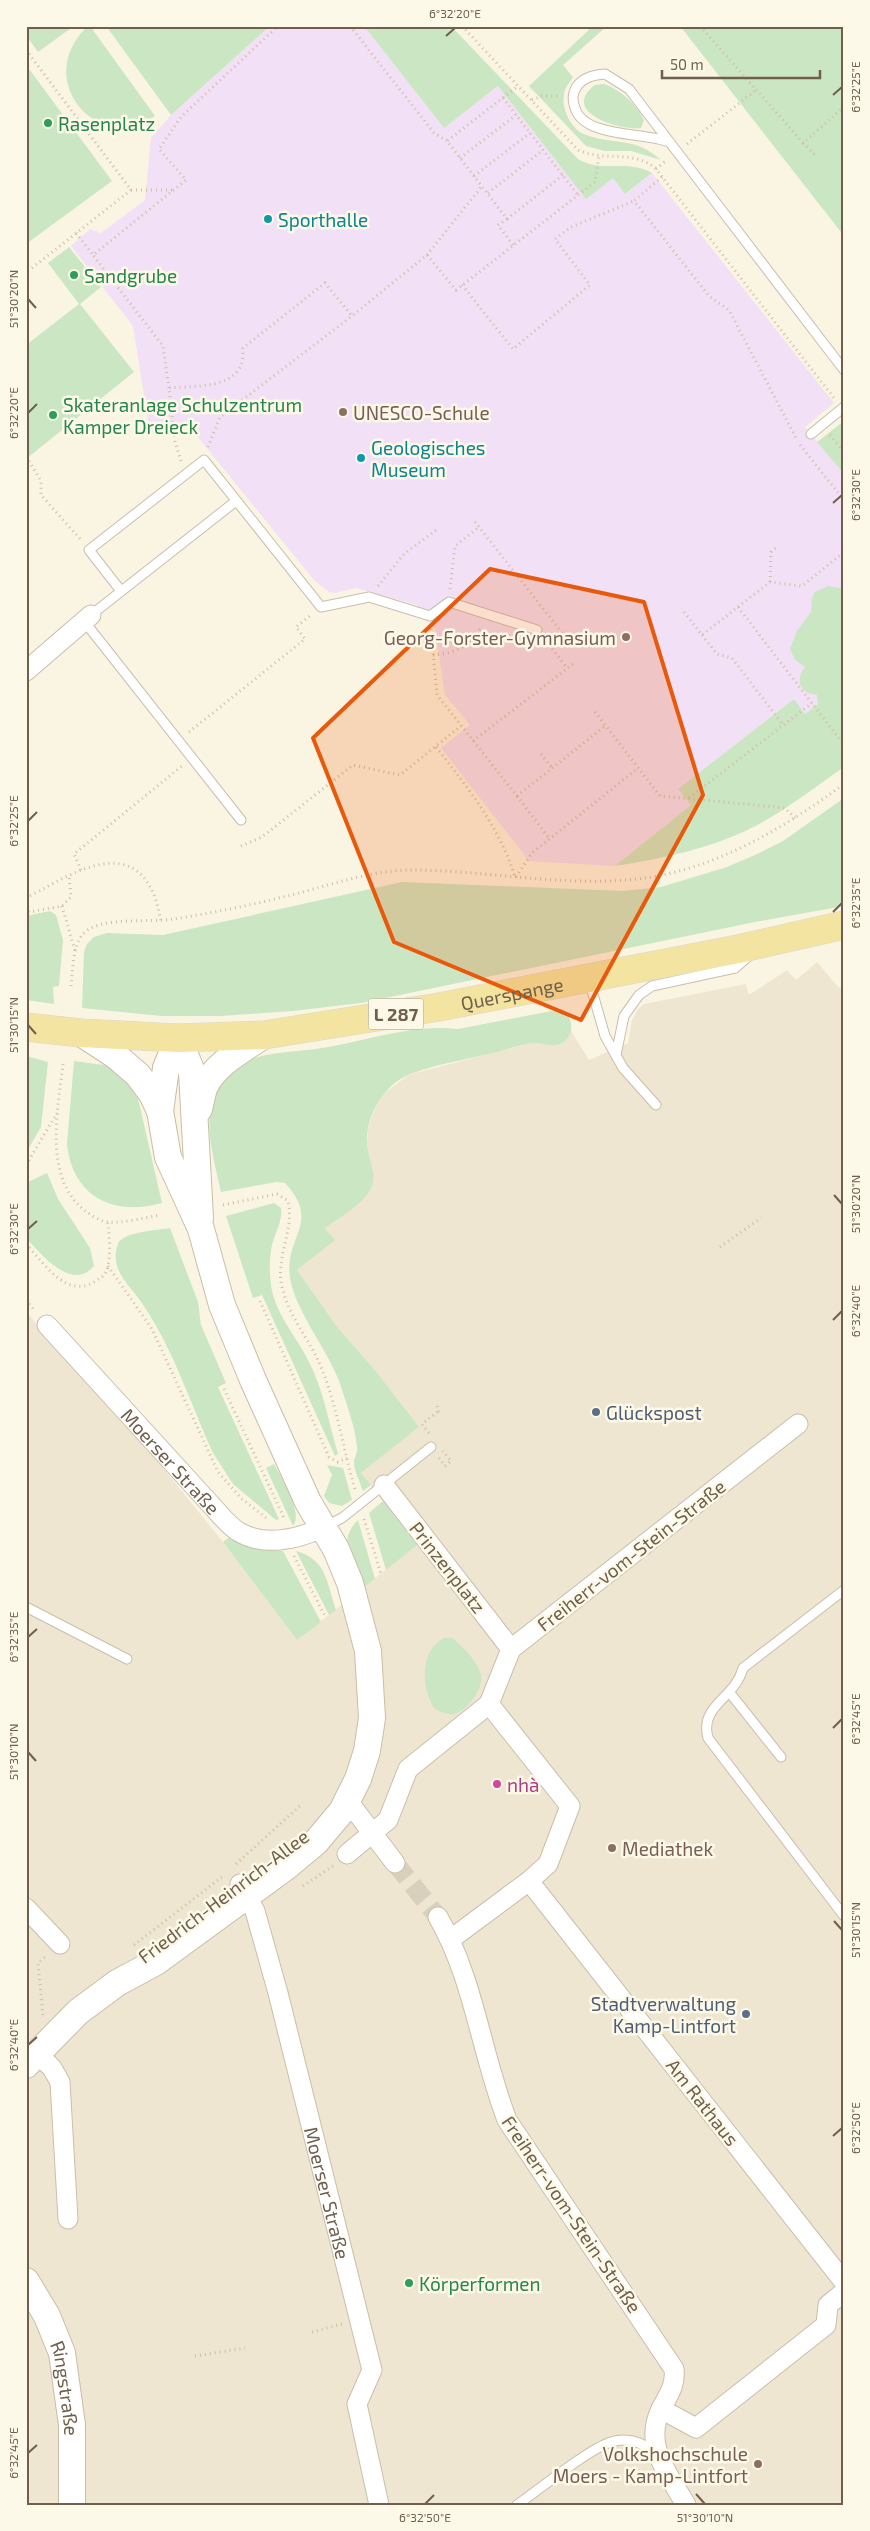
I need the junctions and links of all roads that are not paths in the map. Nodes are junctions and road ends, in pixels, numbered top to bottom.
1 (670, 142) junction
2 (844, 370) edge
3 (843, 408) edge
4 (811, 434) dead end
5 (236, 501) junction
6 (121, 590) junction
7 (87, 618) junction
8 (538, 630) road end
9 (26, 671) edge
10 (241, 820) dead end
11 (844, 925) edge
12 (766, 942) junction
13 (589, 978) junction
14 (26, 1027) edge
15 (81, 1033) junction
16 (264, 1035) junction
17 (178, 1038) junction
18 (616, 1055) junction
19 (656, 1105) dead end
20 (160, 1111) junction
21 (196, 1120) junction
22 (200, 1229) junction
23 (47, 1325) dead end
24 (798, 1424) dead end
25 (431, 1447) dead end
26 (384, 1485) junction
27 (322, 1528) junction
28 (844, 1590) edge
29 (26, 1607) edge
30 (511, 1649) junction
31 (127, 1659) dead end
32 (730, 1693) junction
33 (489, 1704) junction
34 (781, 1757) dead end
35 (345, 1792) junction
36 (372, 1834) junction
37 (347, 1854) dead end
38 (395, 1863) tunnel mouth
39 (236, 1881) junction
40 (529, 1881) junction
41 (26, 1908) edge
42 (844, 1916) edge
43 (438, 1917) tunnel mouth
44 (451, 1939) junction
45 (60, 1944) road end
46 (32, 2059) edge
47 (68, 2219) dead end
48 (26, 2281) edge
49 (844, 2282) edge
50 (844, 2292) edge
51 (661, 2409) junction
52 (655, 2452) junction
53 (72, 2505) edge
54 (379, 2505) edge
55 (517, 2505) edge
56 (686, 2505) edge

1 - 1 lane
1 - 2 lane
3 - 4 lane
5 - 6 lane
5 - 6 lane
5 - 8 lane
6 - 7 lane
7 - 9 street
7 - 10 lane
11 - 12 main road, Querspange / L 287
12 - 13 main road, Querspange / L 287
12 - 18 lane
13 - 16 main road, Querspange / L 287
13 - 18 lane
14 - 15 main road, L 287
15 - 17 main road, L 287
15 - 20 main road
16 - 17 main road, Querspange / L 287
16 - 21 main road
17 - 20 main road
17 - 21 main road
18 - 19 lane
20 - 22 main road
21 - 22 main road
22 - 27 main road
23 - 27 street, Moerser Straße
24 - 30 street, Freiherr-vom-Stein-Straße
25 - 26 lane
26 - 27 lane
26 - 30 street, Prinzenplatz
27 - 35 main road
28 - 32 lane
29 - 31 lane
30 - 33 street
32 - 34 lane
32 - 42 lane
33 - 36 street
33 - 40 street
35 - 36 street
35 - 39 main road, Friedrich-Heinrich-Allee
36 - 37 street
36 - 38 street
39 - 46 main road, Friedrich-Heinrich-Allee
39 - 54 street, Moerser Straße
40 - 44 street
40 - 49 street, Am Rathaus
41 - 45 street
43 - 44 street, Freiherr-vom-Stein-Straße
44 - 51 street, Freiherr-vom-Stein-Straße
46 - 47 street
48 - 53 main road, Ringstraße
50 - 51 street
51 - 52 street, Freiherr-vom-Stein-Straße
52 - 55 lane
52 - 56 street

